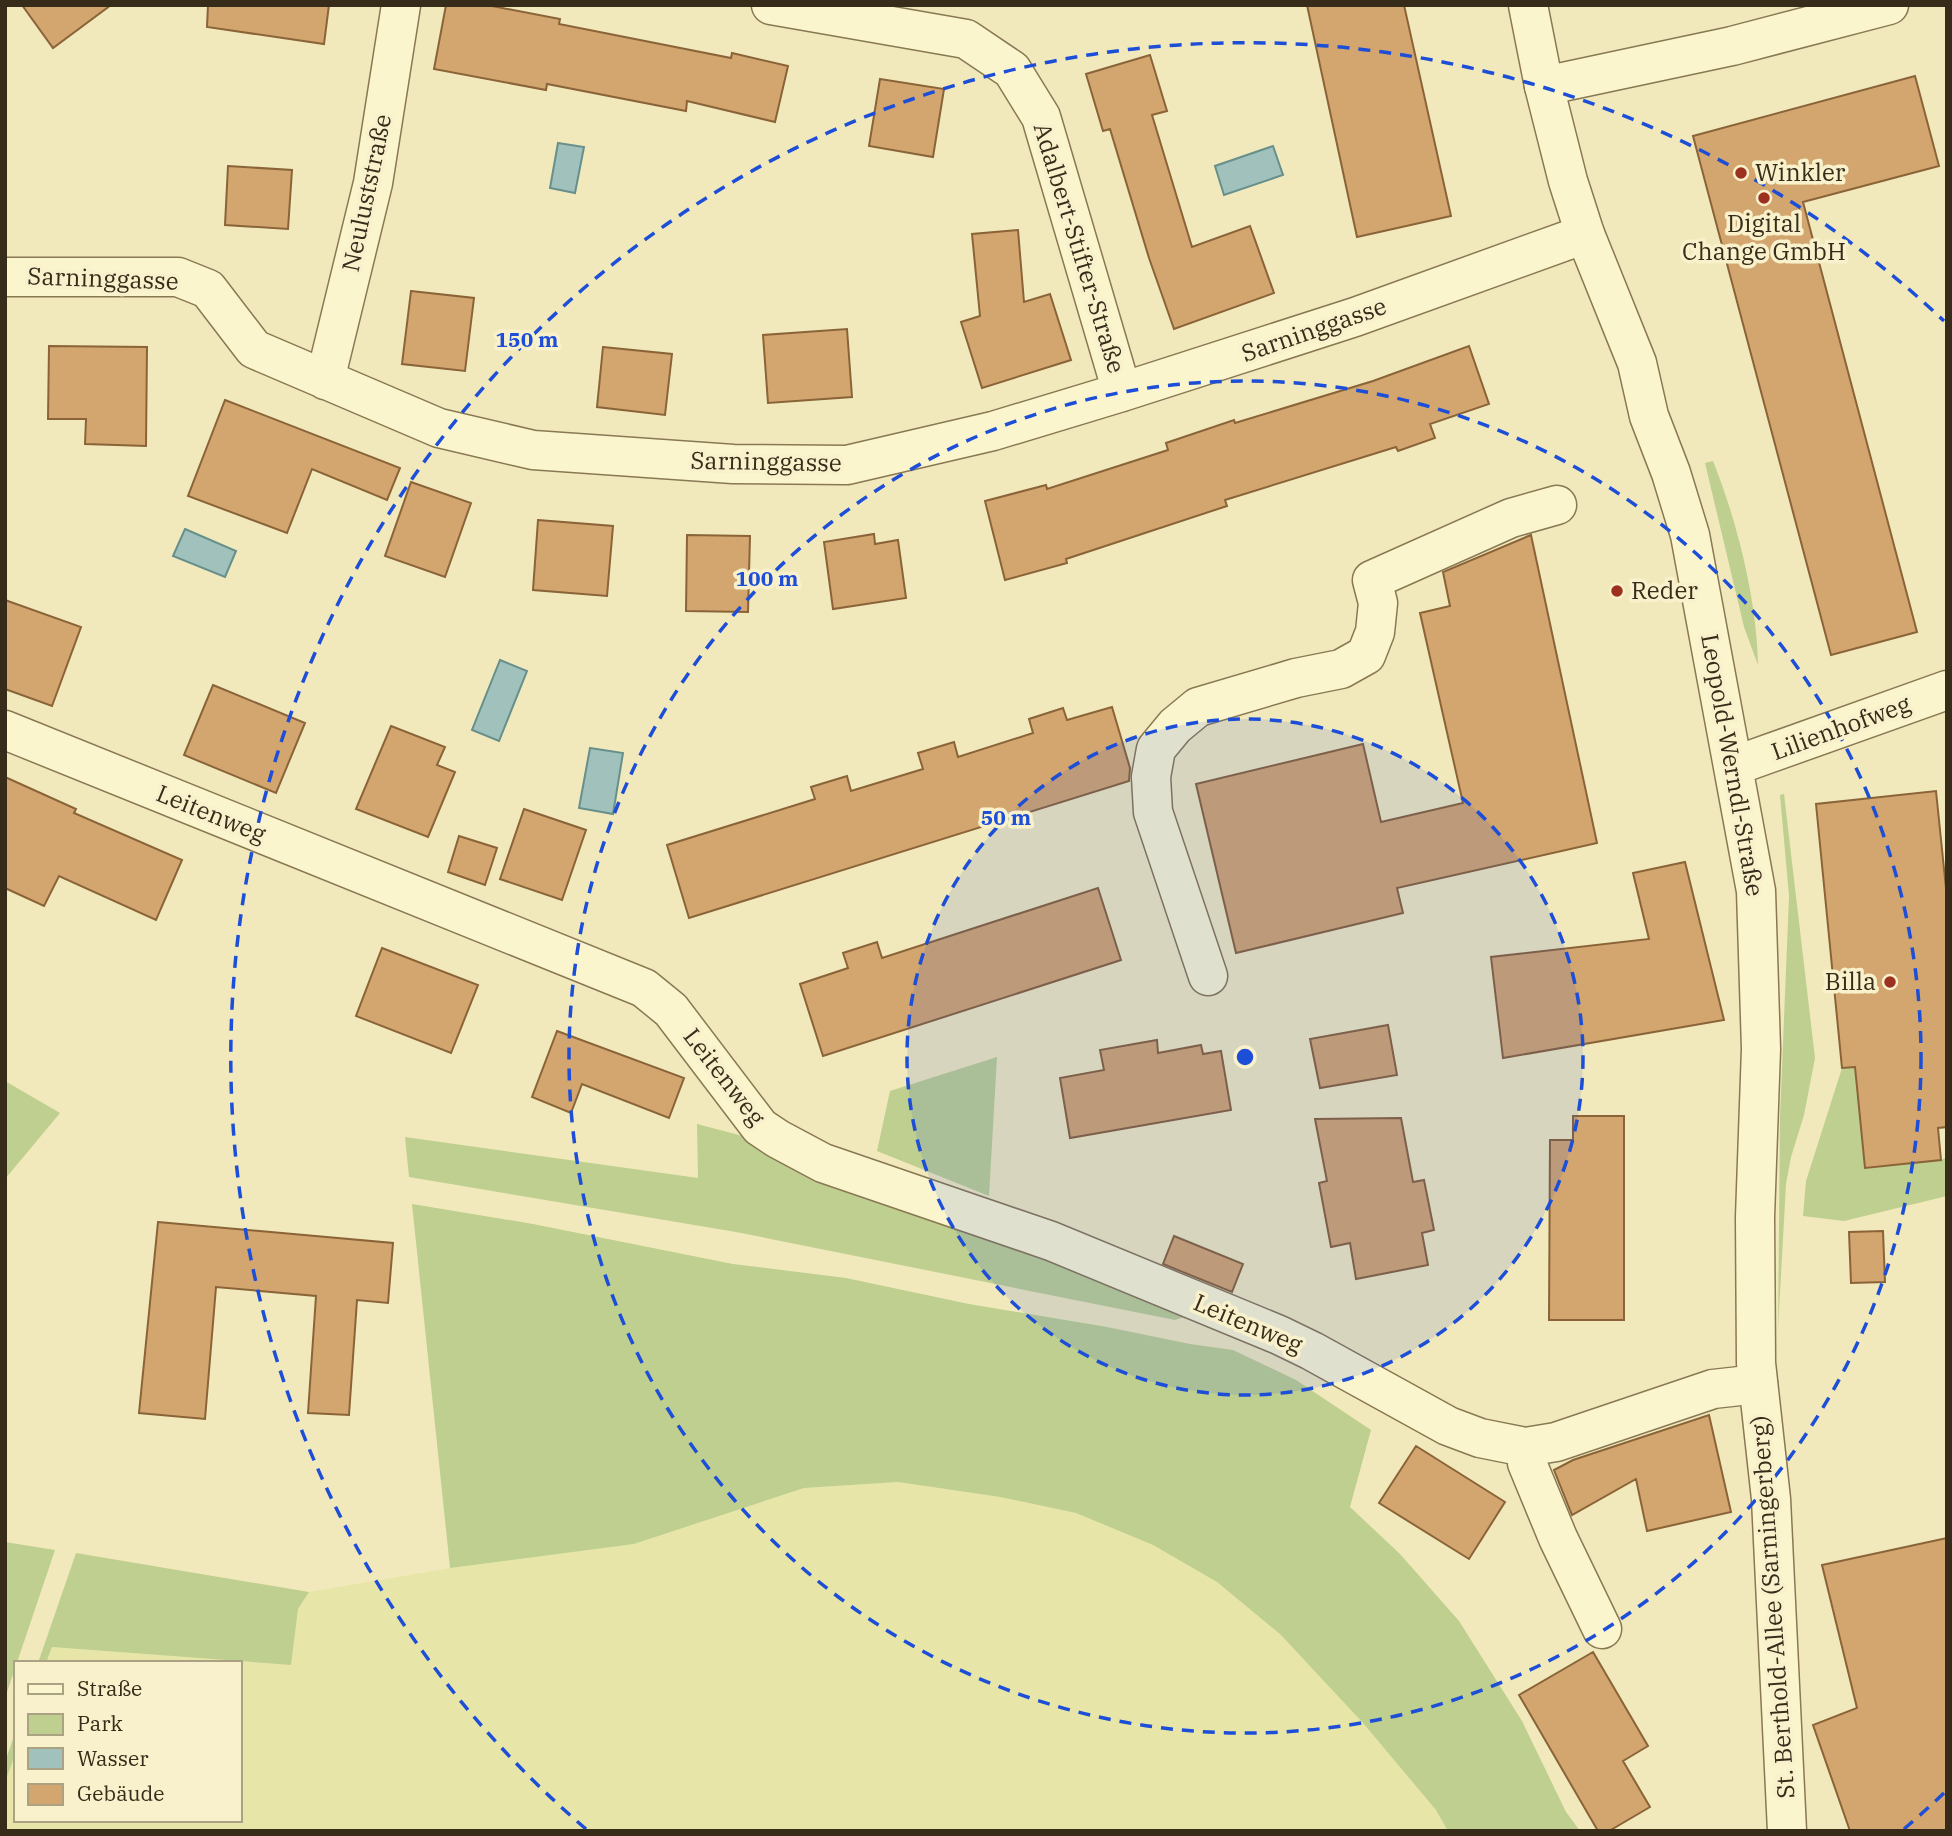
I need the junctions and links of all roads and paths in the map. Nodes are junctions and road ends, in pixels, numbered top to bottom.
1 (401, 5) edge
2 (771, 5) edge
3 (1528, 5) edge
4 (1889, 5) edge
5 (1544, 86) junction
6 (1585, 234) junction
7 (5, 277) edge
8 (325, 380) junction
9 (1122, 392) junction
10 (1556, 505) dead end
11 (1947, 690) edge
12 (5, 730) edge
13 (1734, 766) junction
14 (1208, 976) dead end
15 (1758, 1384) junction
16 (1525, 1447) junction
17 (1602, 1629) dead end
18 (1787, 1831) edge

1 - 8 street, Neuluststraße
2 - 9 street, Adalbert-Stifter-Straße
3 - 5 street, Leopold-Werndl-Straße
4 - 5 street
5 - 6 street, Leopold-Werndl-Straße
6 - 9 street, Sarninggasse
6 - 13 street, Leopold-Werndl-Straße
7 - 8 street, Sarninggasse
8 - 9 street, Sarninggasse
10 - 14 street
11 - 13 street, Lilienhofweg
12 - 16 street, Leitenweg
13 - 15 street, Leopold-Werndl-Straße
15 - 16 street, Leitenweg
15 - 18 street, St. Berthold-Allee (Sarningerberg)
16 - 17 street

